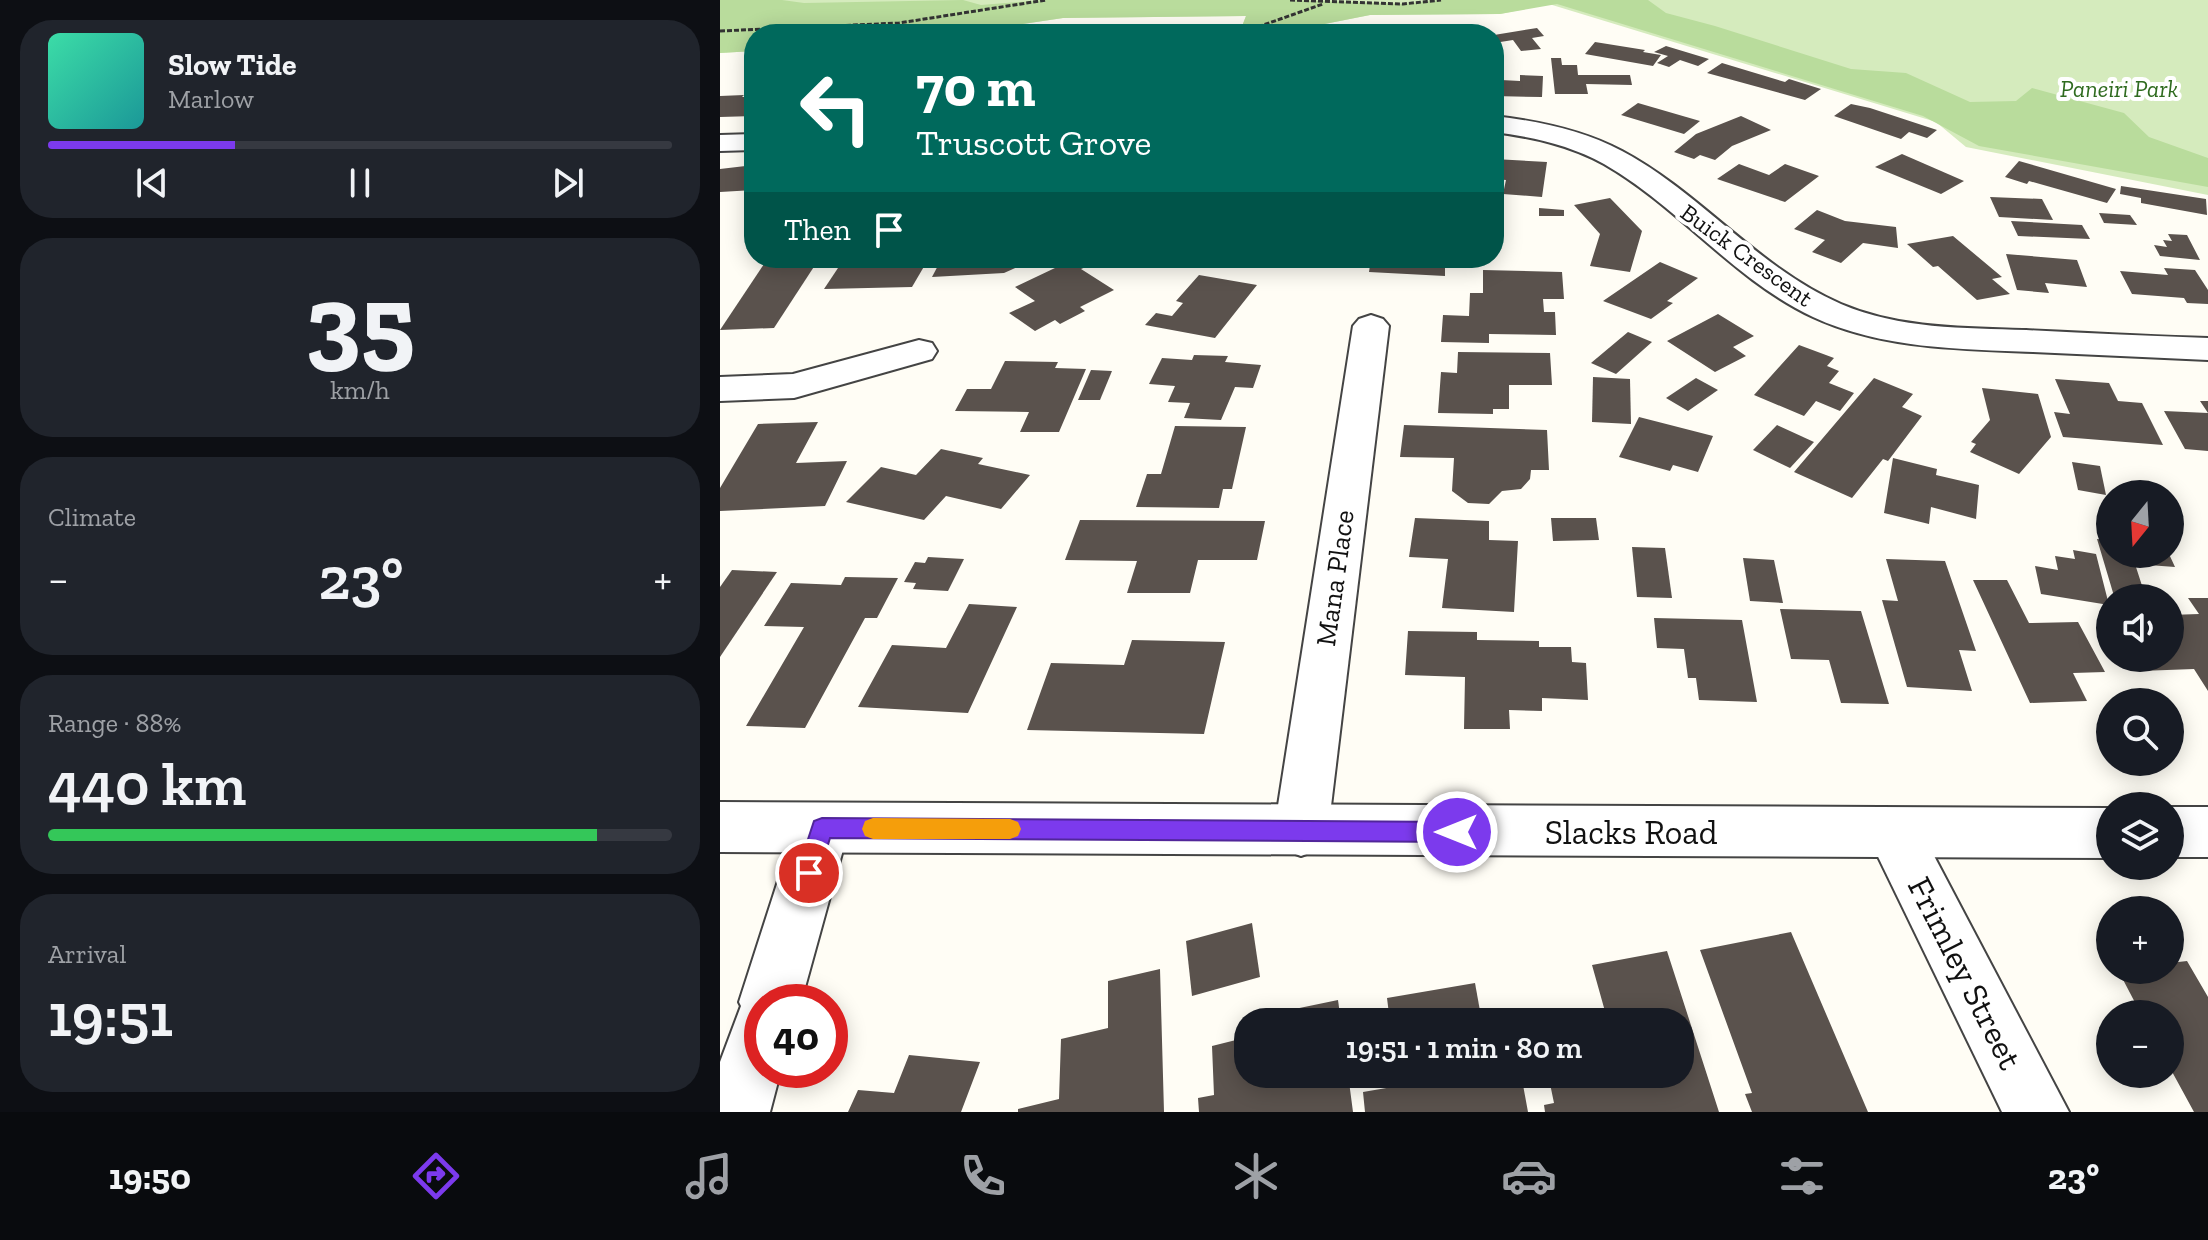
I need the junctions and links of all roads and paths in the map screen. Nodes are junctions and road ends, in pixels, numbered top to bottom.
1 (1046, 0) edge
2 (1290, 0) edge
3 (1441, 0) edge
4 (1325, 3) junction
5 (877, 24) edge
6 (1266, 24) edge
7 (744, 30) edge
8 (720, 31) edge
9 (1504, 126) edge
10 (744, 142) edge
11 (720, 143) edge
12 (1371, 326) dead end
13 (2208, 349) edge
14 (919, 351) dead end
15 (720, 389) edge
16 (720, 827) edge
17 (822, 828) junction
18 (1301, 831) junction
19 (2184, 832) edge
20 (2208, 832) edge
21 (2096, 833) edge
22 (1894, 834) junction
23 (775, 984) edge
24 (744, 1088) edge
25 (737, 1112) edge
26 (2036, 1112) edge

1 - 5 path
2 - 4 path
3 - 4 path
4 - 6 path
7 - 8 path
9 - 13 street, Buick Crescent
10 - 11 street
12 - 18 street, Mana Place
14 - 15 street
16 - 17 street, Slacks Road
17 - 18 street, Slacks Road
17 - 23 street
18 - 22 street, Slacks Road
19 - 20 street
21 - 22 street, Slacks Road
22 - 26 street, Frimley Street
24 - 25 street

